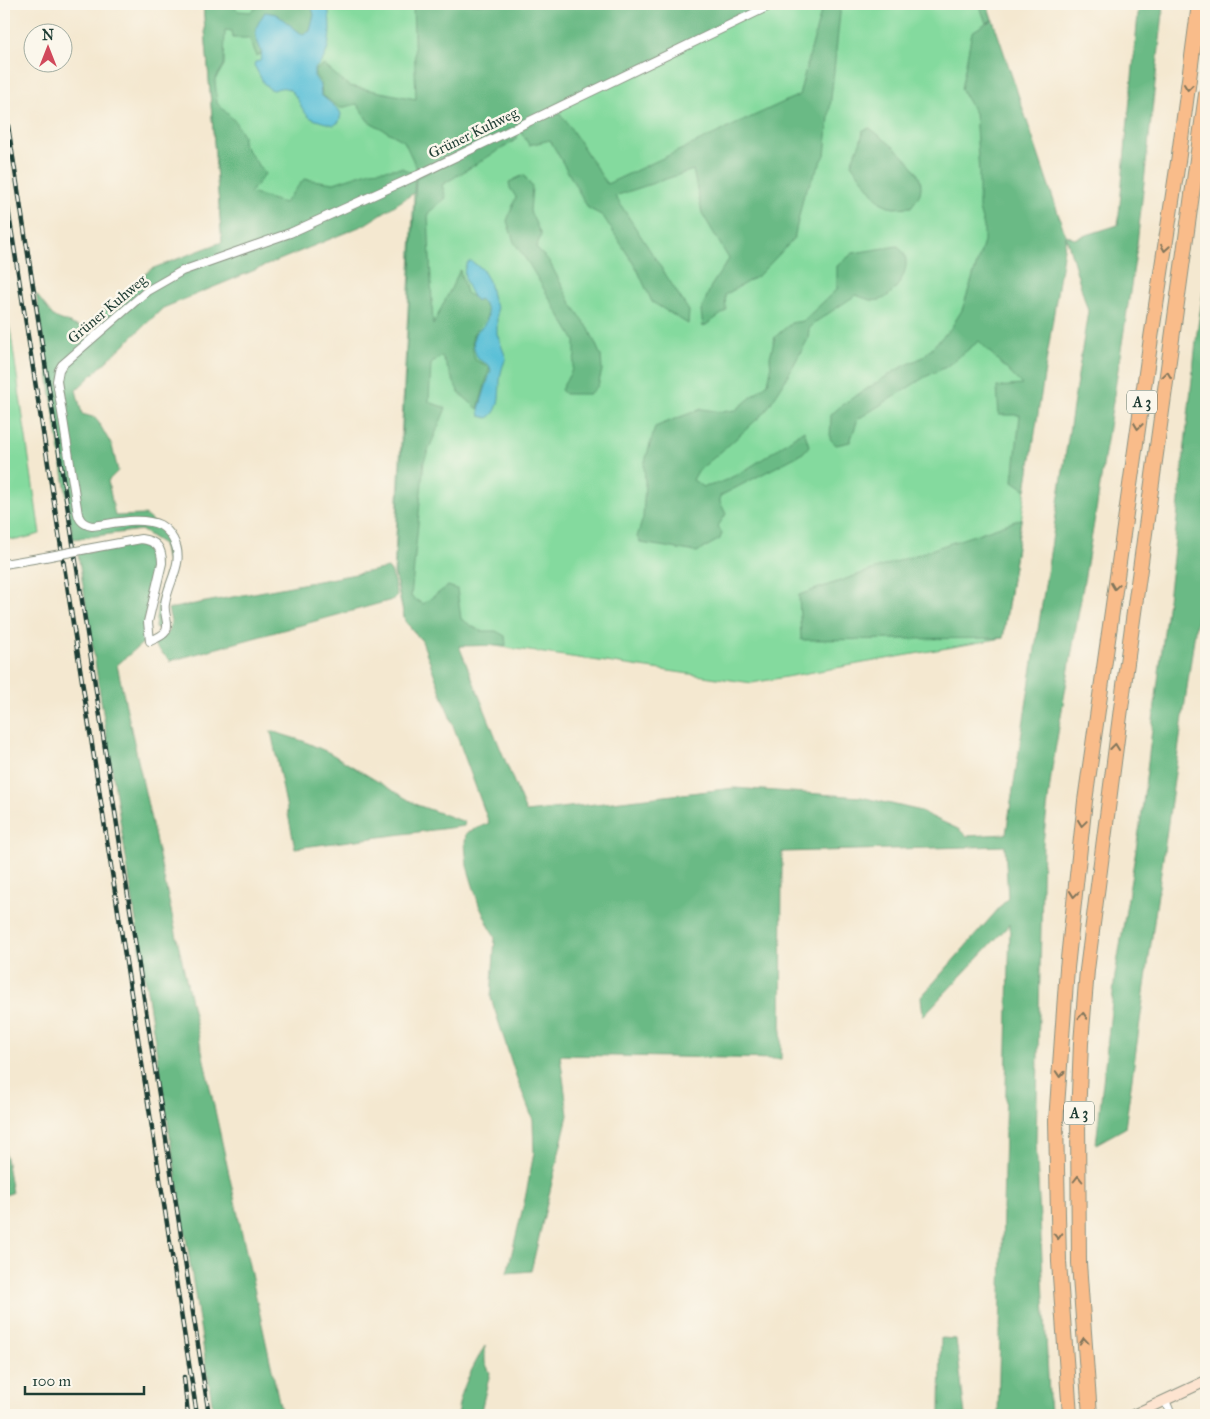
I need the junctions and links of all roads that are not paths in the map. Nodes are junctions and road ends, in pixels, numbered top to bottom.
1 (772, 4) edge
2 (1199, 4) edge
3 (1206, 94) edge
4 (4, 564) edge
5 (1206, 1380) edge
6 (1165, 1400) junction
7 (1070, 1415) edge
8 (1090, 1415) edge
9 (1133, 1415) edge
10 (1171, 1415) edge

1 - 4 street, Grüner Kuhweg, bridge
2 -> 7 highway, A 3
8 -> 3 highway, A 3
5 - 6 main road
6 - 9 main road
6 - 10 street

